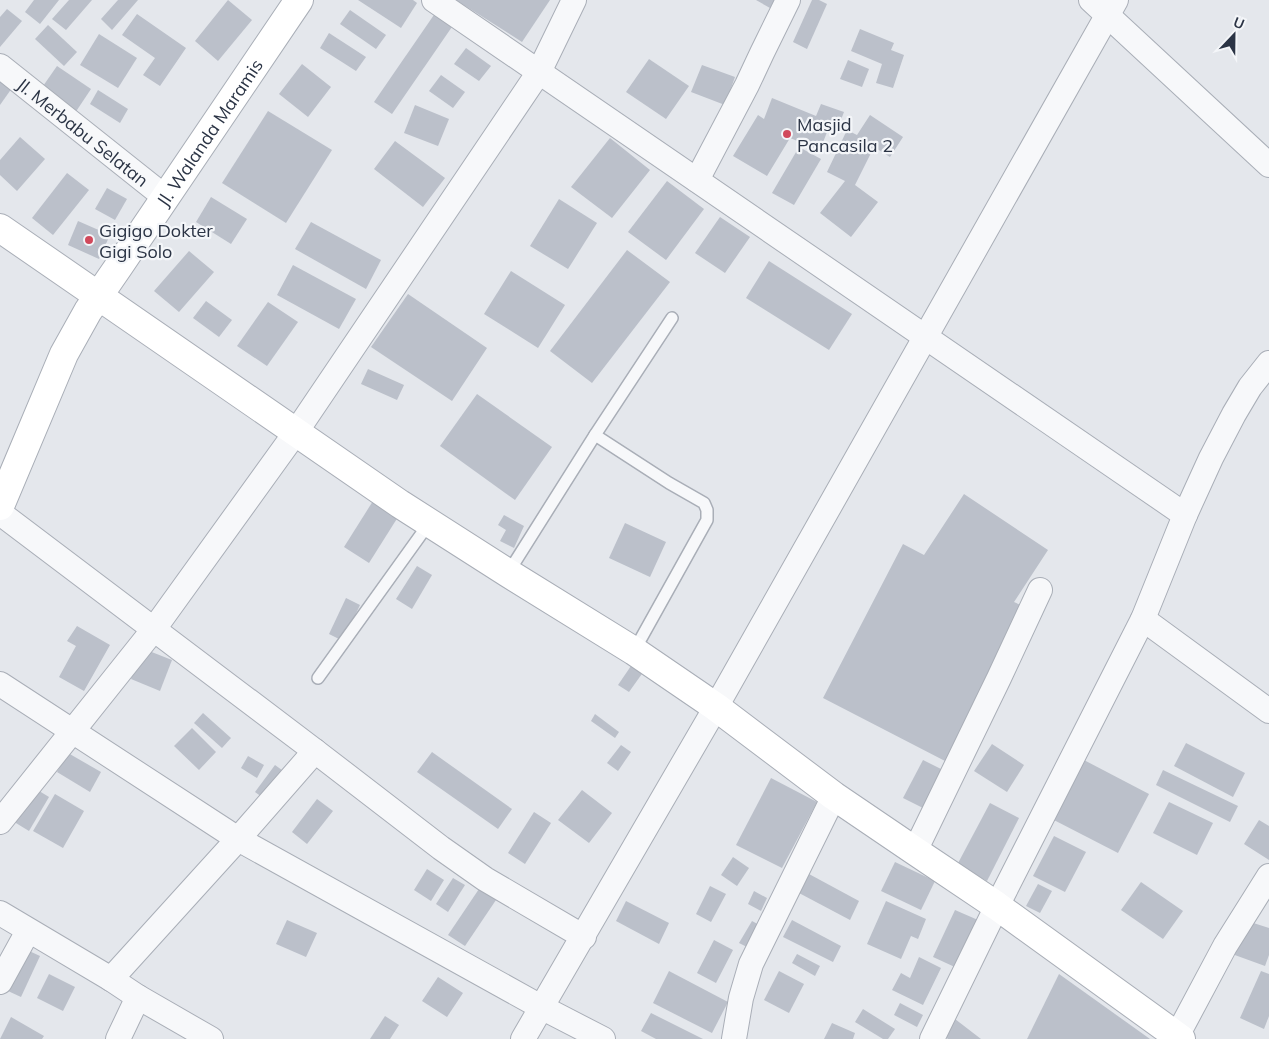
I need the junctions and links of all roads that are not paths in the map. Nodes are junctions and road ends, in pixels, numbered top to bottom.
1 (300, 0) edge
2 (434, 0) edge
3 (574, 0) edge
4 (788, 0) edge
5 (1105, 5) edge
6 (0, 66) edge
7 (539, 72) junction
8 (1269, 165) edge
9 (697, 180) junction
10 (166, 198) junction
11 (0, 228) edge
12 (98, 296) junction
13 (672, 318) dead end
14 (926, 337) junction
15 (1269, 363) edge
16 (296, 432) junction
17 (594, 435) junction
18 (0, 506) edge
19 (0, 513) edge
20 (1185, 515) junction
21 (430, 522) junction
22 (508, 573) junction
23 (1040, 590) dead end
24 (1143, 619) junction
25 (154, 629) junction
26 (634, 651) junction
27 (318, 678) dead end
28 (0, 684) edge
29 (716, 707) junction
30 (1269, 711) edge
31 (73, 732) junction
32 (315, 751) junction
33 (834, 796) junction
34 (0, 822) edge
35 (238, 839) junction
36 (915, 852) junction
37 (1269, 876) edge
38 (997, 906) junction
39 (0, 913) edge
40 (28, 931) junction
41 (584, 937) junction
42 (111, 979) junction
43 (0, 982) edge
44 (138, 997) junction
45 (542, 1007) junction
46 (1179, 1038) edge
47 (118, 1039) edge
48 (211, 1039) edge
49 (523, 1039) edge
50 (603, 1039) edge
51 (734, 1039) edge
52 (932, 1039) edge

1 - 10 main road, Jl. Walanda Maramis
2 - 7 street
3 - 7 street
4 - 9 street
5 - 8 street
5 - 14 street
6 - 10 street, Jl. Merbabu Selatan
7 - 9 street
7 - 16 street
9 - 14 street
10 - 12 main road, Jl. Walanda Maramis
11 - 12 main road
12 - 16 main road
12 - 18 main road, Jl. Walanda Maramis
13 - 17 lane
14 - 20 street
14 - 29 street
15 - 20 street
16 - 21 main road
16 - 25 street
17 - 22 lane
17 - 26 lane
19 - 25 street
20 - 24 street
21 - 22 main road
21 - 27 lane
22 - 26 main road
23 - 36 street
24 - 30 street
24 - 38 street
25 - 31 street
25 - 32 street
26 - 29 main road
28 - 31 street
29 - 33 main road
29 - 41 street
31 - 34 street
31 - 35 street
32 - 35 street
32 - 41 street
33 - 36 main road
33 - 51 street
35 - 42 street
35 - 45 street
36 - 38 main road
37 - 46 street
38 - 46 main road
38 - 52 street
39 - 40 street
40 - 42 street
40 - 43 street
41 - 45 street
42 - 44 street
44 - 47 street
44 - 48 street
45 - 49 street
45 - 50 street

